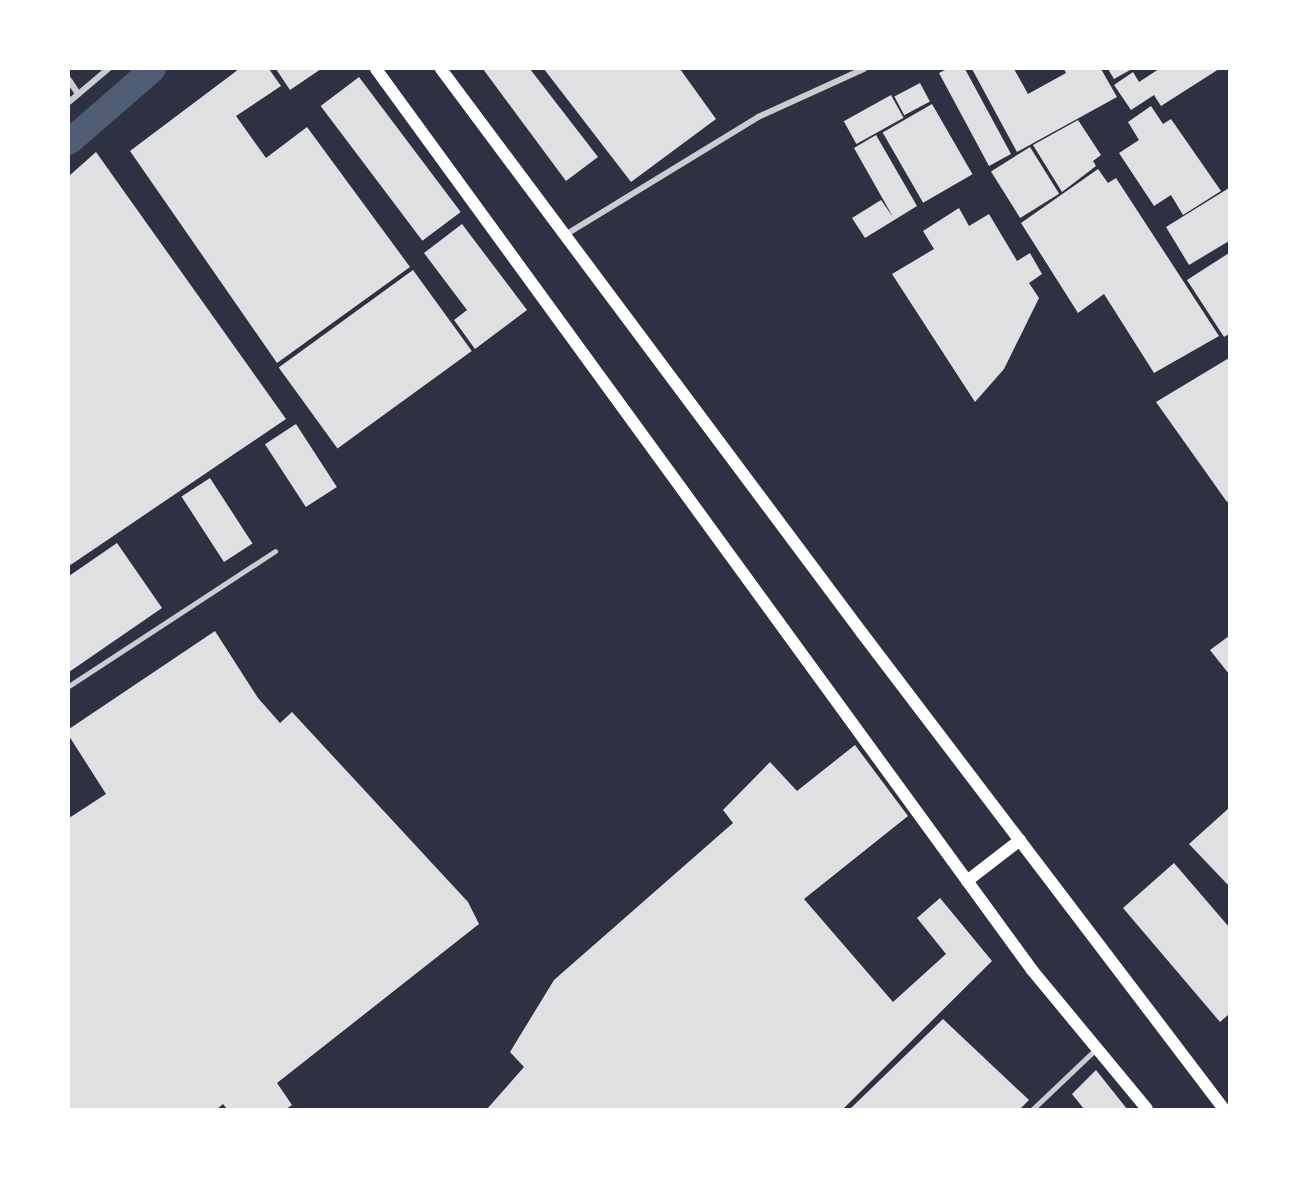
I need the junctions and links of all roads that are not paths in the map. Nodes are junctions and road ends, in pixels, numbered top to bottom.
1 (108, 69) edge
2 (376, 69) edge
3 (441, 69) edge
4 (864, 69) edge
5 (69, 80) edge
6 (78, 94) junction
7 (69, 102) edge
8 (565, 235) junction
9 (275, 551) dead end
10 (69, 686) edge
11 (1020, 840) junction
12 (967, 880) junction
13 (1097, 1048) junction
14 (1033, 1109) edge
15 (1147, 1109) edge
16 (1224, 1109) edge

1 - 6 street
2 - 12 main road
3 - 8 main road
4 - 8 street
5 - 6 street
6 - 7 street
8 - 11 main road
9 - 10 lane
11 - 12 main road
11 - 16 main road
12 - 13 main road
13 - 14 lane
13 - 15 main road

